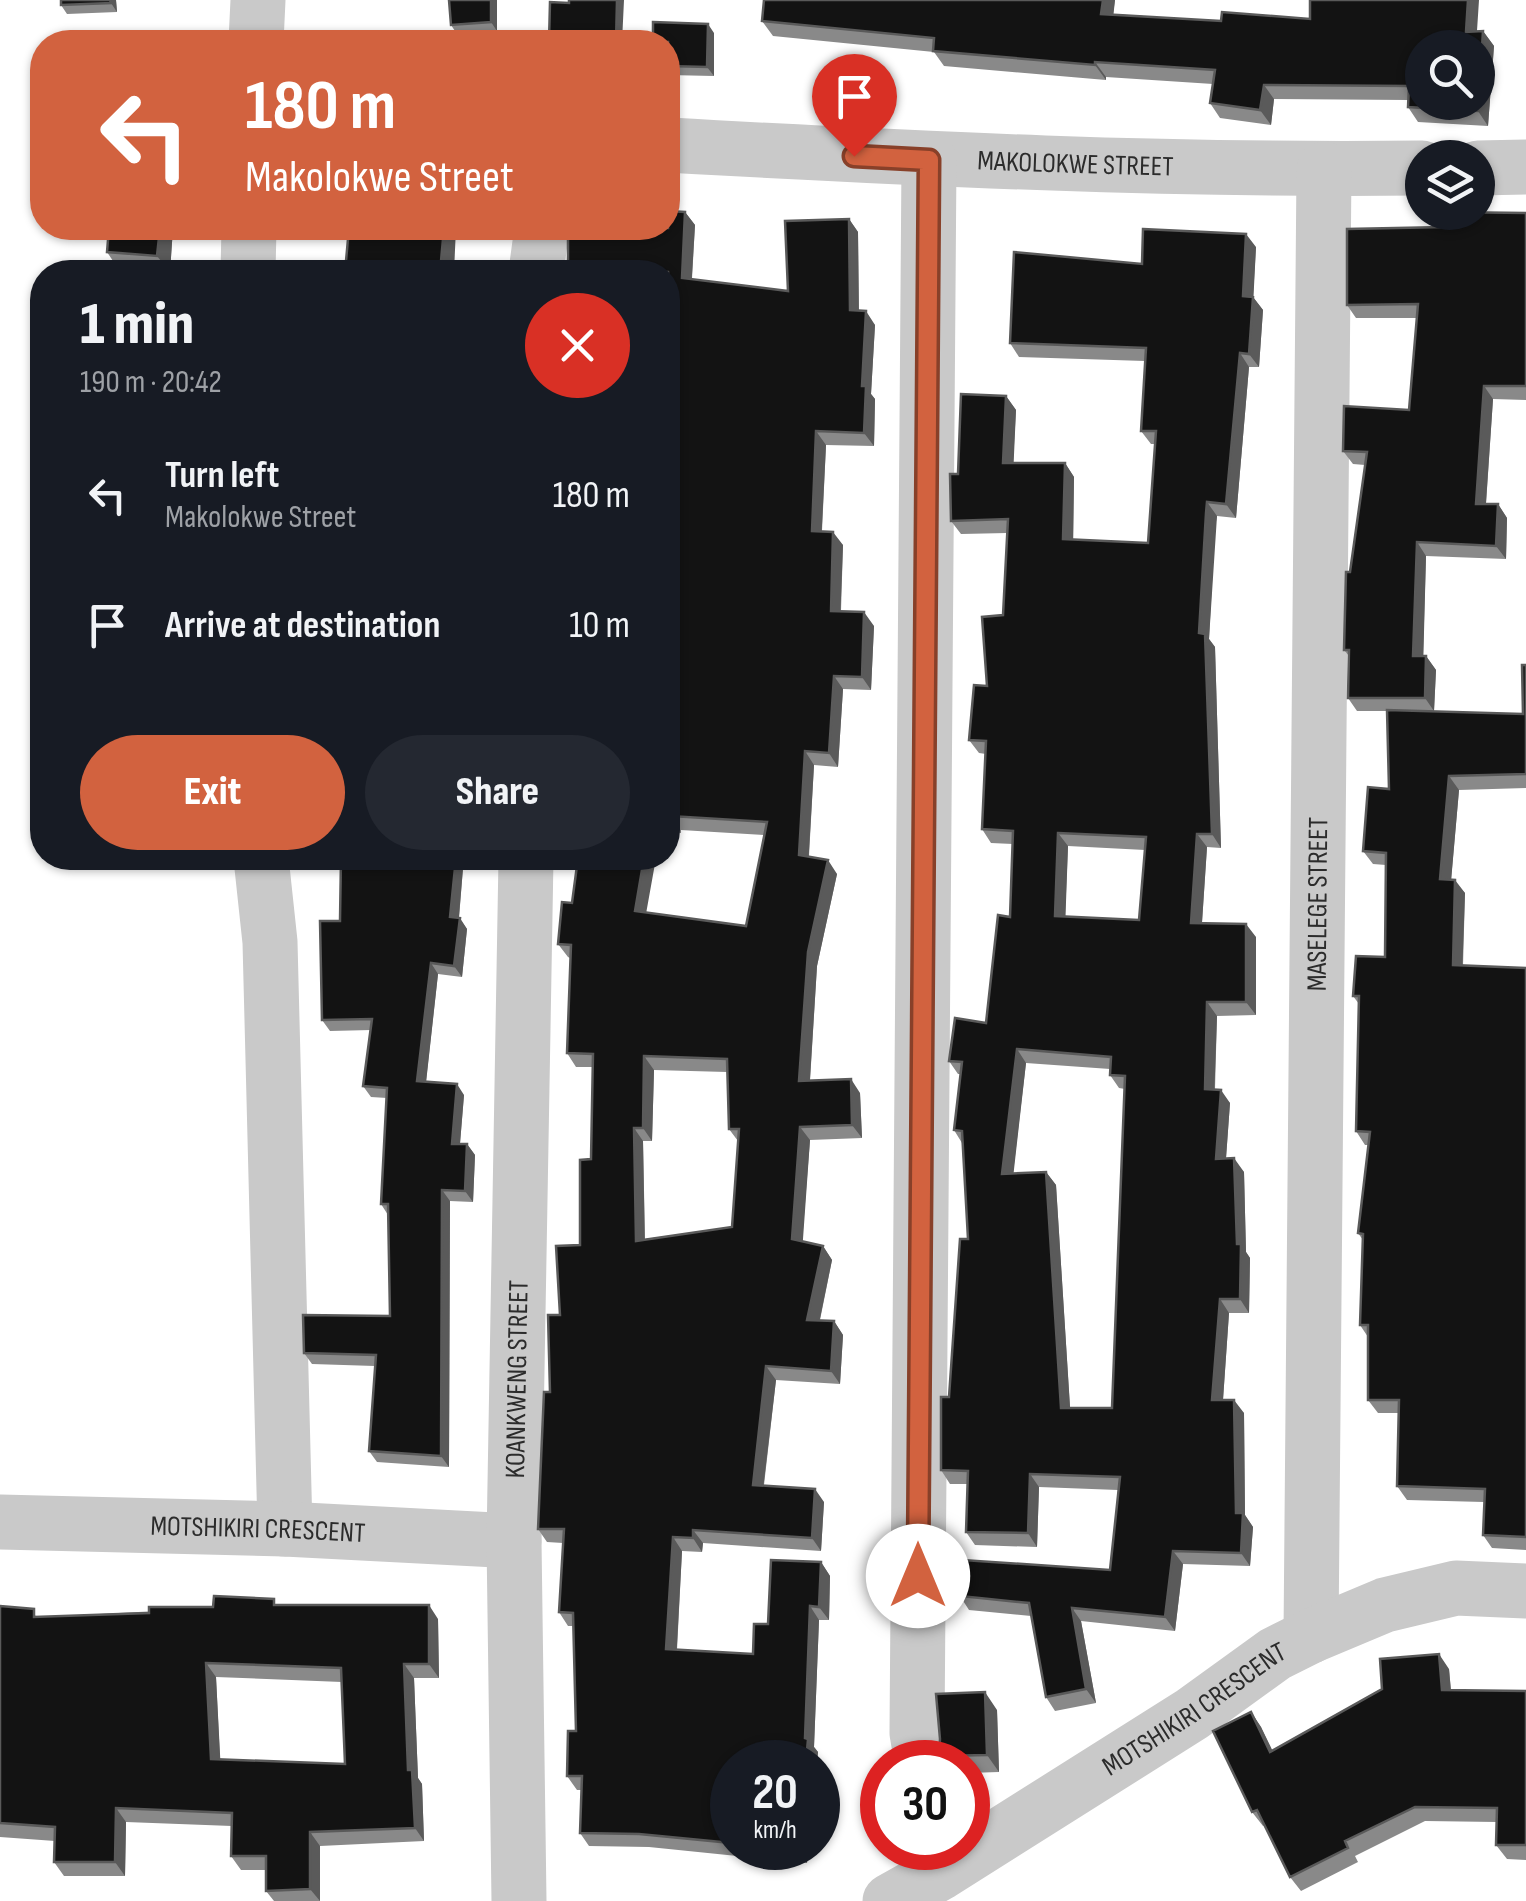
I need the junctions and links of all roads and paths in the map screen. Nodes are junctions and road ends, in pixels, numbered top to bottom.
1 (258, 0) edge
2 (257, 30) edge
3 (680, 146) edge
4 (929, 160) junction
5 (1526, 167) edge
6 (1405, 168) edge
7 (1495, 168) edge
8 (1324, 169) junction
9 (262, 870) edge
10 (526, 870) edge
11 (0, 1522) edge
12 (286, 1529) junction
13 (514, 1541) junction
14 (1526, 1591) edge
15 (1311, 1636) junction
16 (918, 1740) edge
17 (990, 1830) edge
18 (926, 1870) edge
19 (519, 1901) edge
20 (890, 1901) edge

1 - 2 street
3 - 4 street, MAKOLOKWE STREET
4 - 8 street, MAKOLOKWE STREET
4 - 16 street
5 - 7 street
6 - 8 street, MAKOLOKWE STREET
8 - 15 street, MASELEGE STREET
9 - 12 street
10 - 13 street, KOANKWENG STREET
11 - 12 street, MOTSHIKIRI CRESCENT
12 - 13 street, MOTSHIKIRI CRESCENT
13 - 19 street, KOANKWENG STREET
14 - 15 street, MOTSHIKIRI CRESCENT
15 - 17 street, MOTSHIKIRI CRESCENT
18 - 20 street, MOTSHIKIRI CRESCENT

